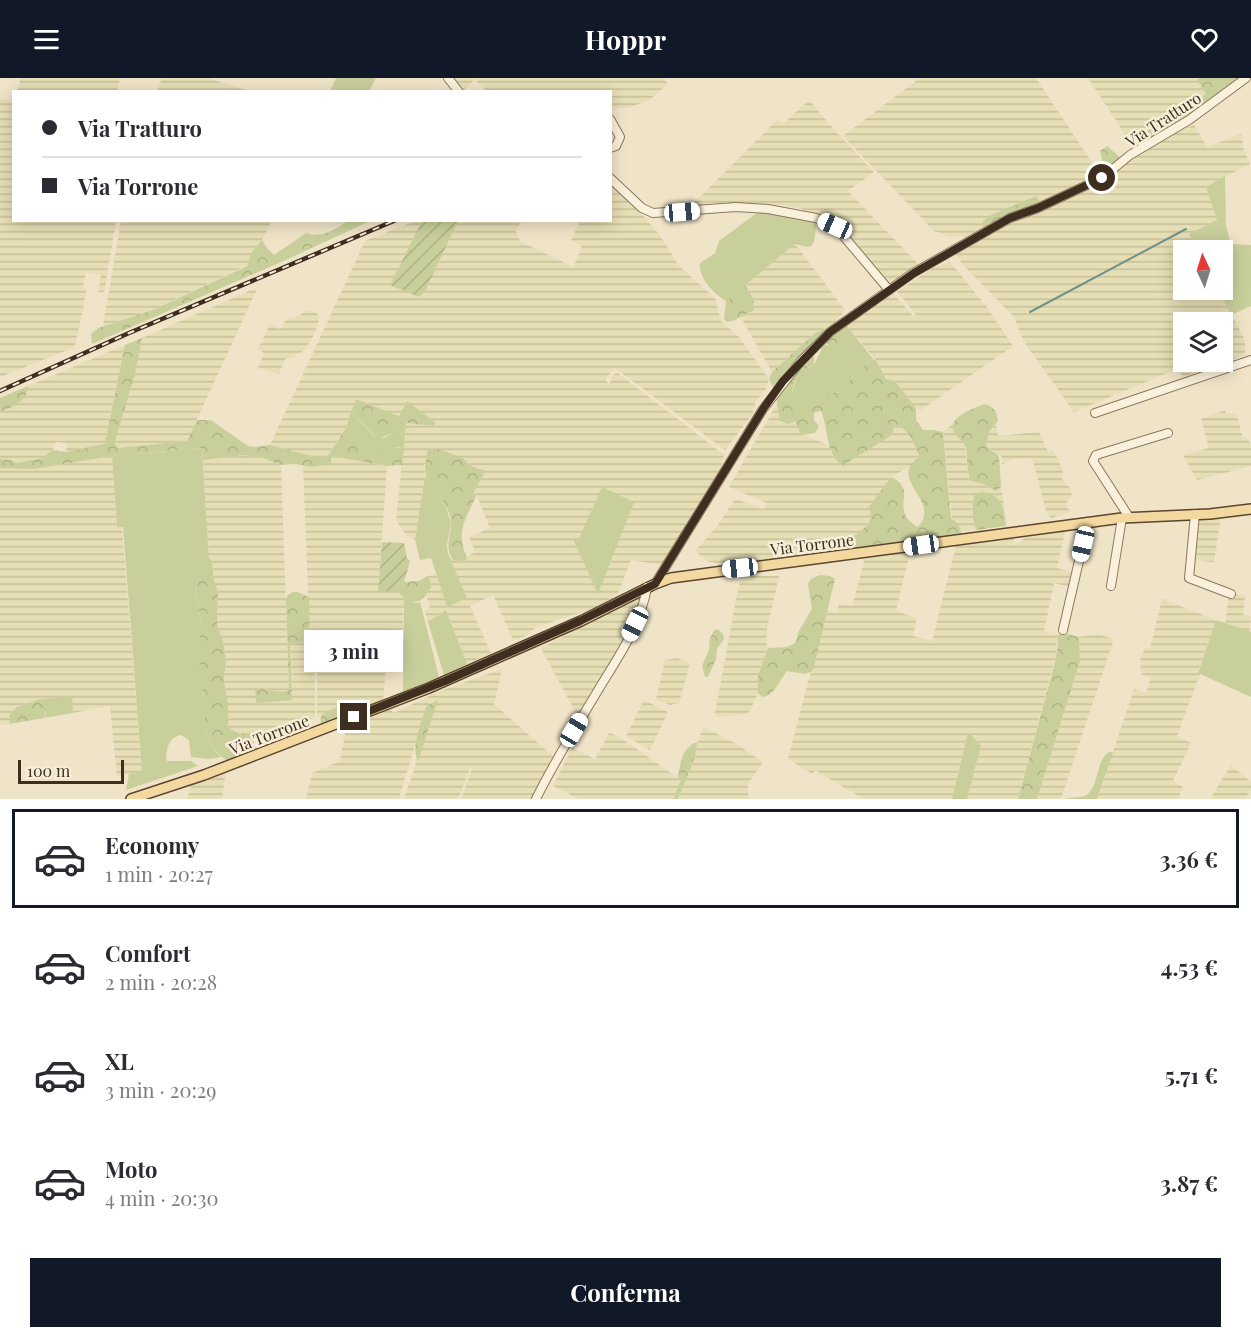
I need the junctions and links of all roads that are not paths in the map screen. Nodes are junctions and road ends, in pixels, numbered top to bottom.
1 (448, 78) edge
2 (1246, 78) edge
3 (457, 90) edge
4 (612, 123) edge
5 (612, 147) edge
6 (612, 180) edge
7 (889, 290) junction
8 (1251, 360) edge
9 (1095, 413) dead end
10 (1168, 433) dead end
11 (1251, 509) edge
12 (1195, 514) junction
13 (1125, 518) junction
14 (1089, 522) junction
15 (651, 586) junction
16 (1111, 586) dead end
17 (1231, 594) dead end
18 (1063, 630) dead end
19 (131, 799) edge
20 (536, 799) edge

1 - 3 street
2 - 7 street, Via Tratturo
4 - 5 street
6 - 7 street
7 - 15 street, Via Tratturo
8 - 9 street
10 - 13 street
11 - 12 main road, Via Torrone
12 - 13 main road, Via Torrone
12 - 17 street
13 - 14 main road, Via Torrone
13 - 16 street
14 - 15 main road, Via Torrone
14 - 18 street
15 - 19 main road, Via Torrone
15 - 20 street, Via Tratturo

